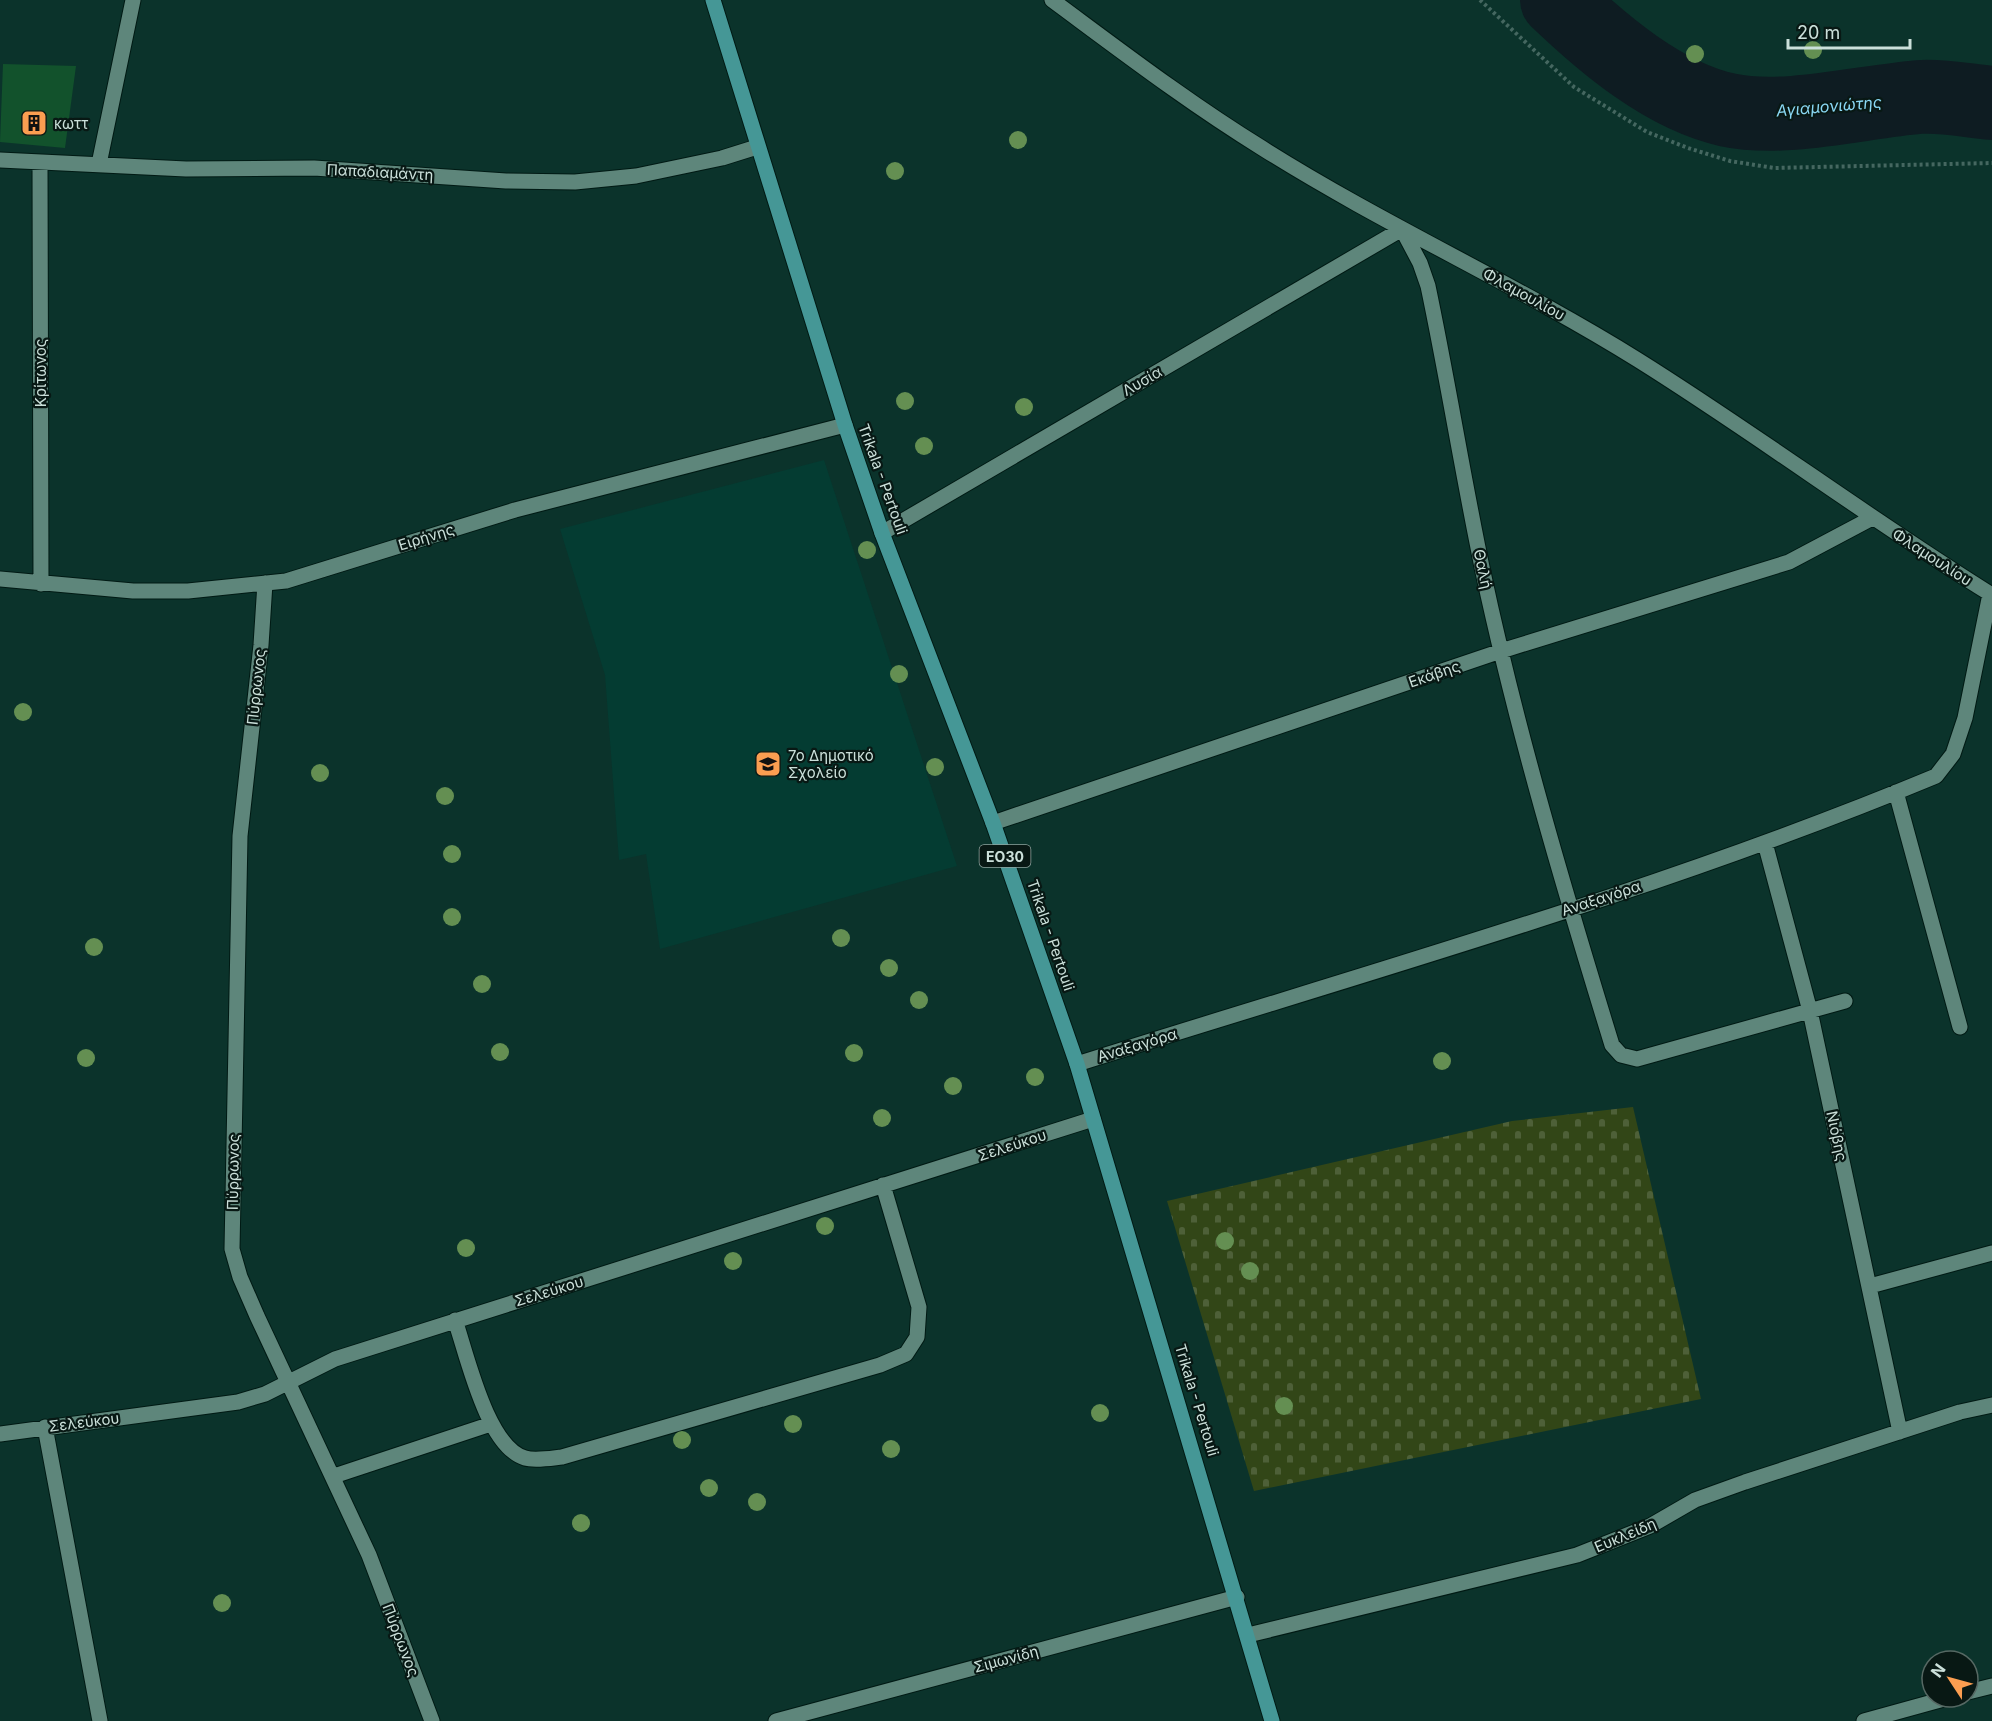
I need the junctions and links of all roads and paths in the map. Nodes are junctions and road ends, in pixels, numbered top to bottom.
1 (133, 0) edge
2 (713, 0) edge
3 (1052, 0) edge
4 (1480, 0) edge
5 (757, 147) junction
6 (0, 160) edge
7 (40, 162) junction
8 (1992, 163) edge
9 (99, 164) junction
10 (1402, 229) junction
11 (845, 425) junction
12 (1872, 518) junction
13 (882, 533) junction
14 (0, 579) edge
15 (265, 583) junction
16 (41, 584) junction
17 (1991, 594) edge
18 (1502, 651) junction
19 (1896, 792) junction
20 (993, 823) junction
21 (1765, 843) junction
22 (1570, 909) junction
23 (1845, 1001) dead end
24 (1810, 1011) junction
25 (1960, 1027) dead end
26 (1077, 1064) junction
27 (1093, 1119) junction
28 (884, 1185) junction
29 (1992, 1253) edge
30 (1870, 1286) junction
31 (455, 1320) junction
32 (287, 1382) junction
33 (1992, 1405) edge
34 (491, 1424) junction
35 (45, 1427) junction
36 (1900, 1432) junction
37 (0, 1434) edge
38 (334, 1476) junction
39 (1237, 1598) junction
40 (1248, 1635) junction
41 (1920, 1706) edge
42 (100, 1721) edge
43 (432, 1721) edge
44 (776, 1721) edge
45 (1272, 1721) edge
46 (1864, 1721) edge

1 - 9 street
2 - 5 main road, Trikala - Pertouli / ΕΟ30
3 - 10 street, Φλαμουλίου
4 - 8 path
5 - 9 street, Παπαδιαμάντη
5 - 11 main road, Trikala - Pertouli / ΕΟ30
6 - 7 street, Παπαδιαμάντη
7 - 9 street, Παπαδιαμάντη
7 - 16 street, Κρίτωνος
10 - 12 street, Φλαμουλίου
10 - 13 street, Λυσία
10 - 18 street, Θαλή
11 - 13 main road, Trikala - Pertouli / ΕΟ30
11 - 15 street, Ειρήνης
12 - 17 street, Φλαμουλίου
12 - 18 street, Εκάβης
13 - 20 main road, Trikala - Pertouli / ΕΟ30
14 - 16 street, Ειρήνης
15 - 16 street, Ειρήνης
15 - 32 street, Πύρρωνος
17 - 19 street, Αναξαγόρα
18 - 20 street, Εκάβης
18 - 22 street, Θαλή
19 - 21 street, Αναξαγόρα
19 - 25 street
20 - 26 main road, Trikala - Pertouli / ΕΟ30
21 - 22 street, Αναξαγόρα
21 - 24 street, Νιόβης
22 - 24 street, Θαλή
22 - 26 street, Αναξαγόρα
23 - 24 street, Θαλή
24 - 30 street, Νιόβης
26 - 27 main road, Trikala - Pertouli / ΕΟ30
27 - 28 street, Σελεύκου
27 - 39 main road, Trikala - Pertouli / ΕΟ30
28 - 31 street, Σελεύκου
28 - 34 street
29 - 30 street
30 - 36 street, Νιόβης
31 - 32 street, Σελεύκου
31 - 34 street
32 - 35 street, Σελεύκου
32 - 38 street, Πύρρωνος
33 - 36 street, Ευκλείδη
34 - 38 street
35 - 37 street, Σελεύκου
35 - 42 street
36 - 40 street, Ευκλείδη
38 - 43 street, Πύρρωνος
39 - 40 main road, Trikala - Pertouli / ΕΟ30
39 - 44 street, Σιμωνίδη
40 - 45 main road, Trikala - Pertouli / ΕΟ30
41 - 46 street

